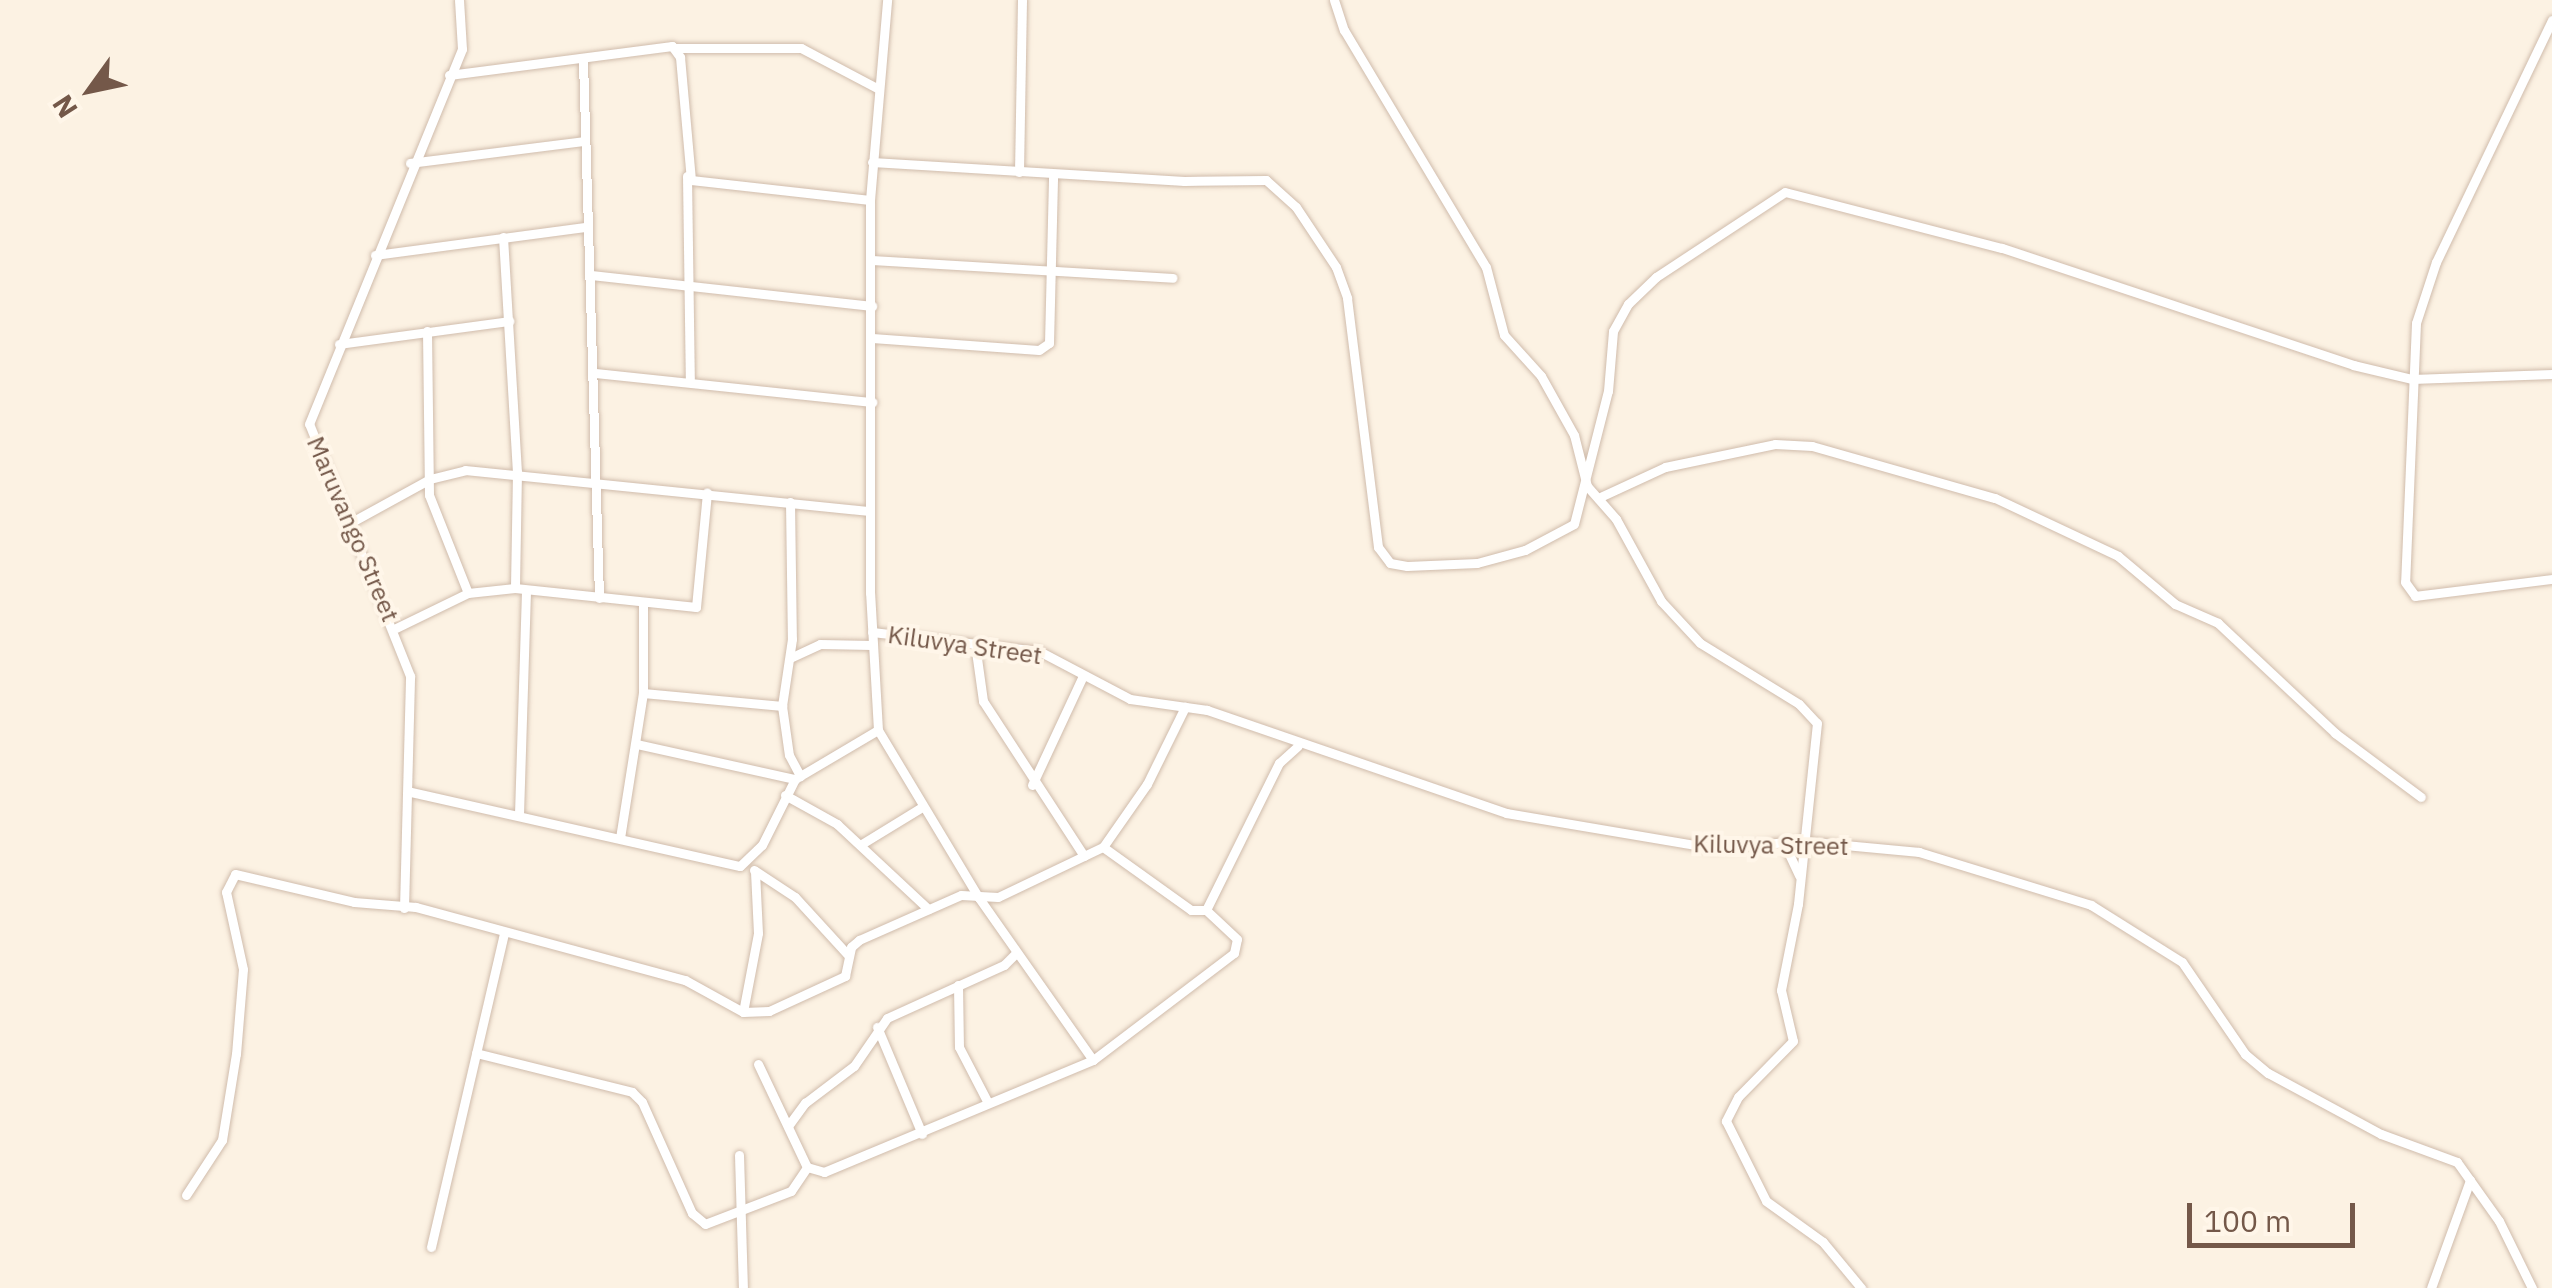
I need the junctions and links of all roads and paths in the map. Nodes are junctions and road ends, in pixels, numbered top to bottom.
1 (459, 0) edge
2 (888, 0) edge
3 (1022, 0) edge
4 (1334, 0) edge
5 (2552, 20) edge
6 (676, 48) junction
7 (584, 61) junction
8 (449, 75) junction
9 (877, 88) junction
10 (584, 140) junction
11 (872, 162) junction
12 (410, 163) junction
13 (1019, 172) junction
14 (1053, 175) junction
15 (687, 176) junction
16 (870, 200) junction
17 (584, 226) junction
18 (503, 237) junction
19 (375, 255) junction
20 (872, 260) junction
21 (1051, 273) junction
22 (591, 275) junction
23 (1172, 278) dead end
24 (691, 283) junction
25 (872, 306) junction
26 (509, 321) junction
27 (427, 332) junction
28 (872, 338) junction
29 (339, 344) junction
30 (595, 373) junction
31 (2552, 374) edge
32 (2412, 378) junction
33 (690, 380) junction
34 (872, 402) junction
35 (517, 472) junction
36 (430, 479) junction
37 (598, 481) junction
38 (1587, 486) junction
39 (708, 493) junction
40 (1598, 498) junction
41 (790, 502) junction
42 (870, 511) junction
43 (348, 524) junction
44 (2552, 579) edge
45 (515, 588) junction
46 (468, 592) junction
47 (526, 592) junction
48 (599, 598) junction
49 (644, 605) junction
50 (396, 628) junction
51 (872, 632) junction
52 (975, 644) junction
53 (872, 645) junction
54 (790, 658) junction
55 (1082, 678) junction
56 (643, 694) junction
57 (782, 706) junction
58 (1186, 707) junction
59 (878, 730) junction
60 (637, 744) junction
61 (1298, 746) junction
62 (798, 778) junction
63 (1032, 785) junction
64 (412, 792) junction
65 (785, 796) junction
66 (2421, 796) dead end
67 (922, 807) junction
68 (519, 814) junction
69 (620, 838) junction
70 (1783, 841) junction
71 (1802, 841) junction
72 (860, 844) junction
73 (1103, 847) junction
74 (1084, 856) junction
75 (752, 865) junction
76 (1800, 877) junction
77 (979, 898) junction
78 (404, 908) junction
79 (928, 909) junction
80 (1206, 910) junction
81 (504, 933) junction
82 (1016, 953) junction
83 (848, 955) junction
84 (958, 985) junction
85 (743, 1012) junction
86 (877, 1027) junction
87 (476, 1053) junction
88 (1093, 1060) junction
89 (758, 1064) dead end
90 (988, 1103) junction
91 (788, 1126) junction
92 (922, 1134) junction
93 (738, 1155) dead end
94 (807, 1166) junction
95 (2470, 1180) junction
96 (186, 1195) dead end
97 (739, 1212) junction
98 (432, 1247) dead end
99 (743, 1288) edge
100 (1862, 1288) edge
101 (2431, 1288) edge
102 (2532, 1288) edge

1 - 8 street, Maruvango Street
2 - 9 street
3 - 13 street
4 - 38 street
5 - 32 street
6 - 7 street
6 - 9 street
6 - 15 street
7 - 8 street
7 - 10 street
8 - 12 street, Maruvango Street
9 - 11 street
10 - 12 street
10 - 17 street
11 - 13 street
11 - 16 street
12 - 19 street, Maruvango Street
13 - 14 street
14 - 21 street
14 - 38 street
15 - 16 street
15 - 24 street
16 - 20 street
17 - 18 street
17 - 22 street
18 - 19 street
18 - 26 street
19 - 29 street, Maruvango Street
20 - 21 street
20 - 25 street
21 - 23 street
21 - 28 street
22 - 24 street
22 - 30 street
24 - 25 street
24 - 33 street
25 - 28 street
26 - 27 street
26 - 35 street
27 - 29 street
27 - 36 street
28 - 34 street
29 - 43 street, Maruvango Street
30 - 33 street
30 - 37 street
31 - 32 street
32 - 38 street
32 - 44 street
33 - 34 street
34 - 42 street
35 - 36 street
35 - 37 street
35 - 45 street
36 - 43 street
36 - 46 street
37 - 39 street
37 - 48 street
38 - 40 street
39 - 41 street
39 - 49 street
40 - 66 street
40 - 71 street
41 - 42 street
41 - 54 street
42 - 51 street
43 - 50 street, Maruvango Street
45 - 46 street
45 - 47 street
46 - 50 street
47 - 48 street
47 - 68 street
48 - 49 street
49 - 56 street
50 - 64 street, Maruvango Street
51 - 52 street, Kiluvya Street
51 - 53 street
52 - 55 street, Kiluvya Street
52 - 63 street
53 - 54 street
53 - 59 street
54 - 57 street
55 - 58 street, Kiluvya Street
55 - 63 street
56 - 57 street
56 - 60 street
57 - 62 street
58 - 61 street, Kiluvya Street
58 - 73 street
59 - 62 street
59 - 67 street
60 - 62 street
60 - 69 street
61 - 70 street, Kiluvya Street
61 - 80 street
62 - 65 street
63 - 74 street
64 - 68 street
64 - 78 street, Maruvango Street
65 - 72 street
65 - 75 street
67 - 72 street
67 - 77 street
68 - 69 street
69 - 75 street
70 - 71 street, Kiluvya Street
70 - 76 street
71 - 76 street
71 - 95 street, Kiluvya Street
72 - 79 street
73 - 74 street
73 - 80 street
74 - 77 street
75 - 83 street
75 - 85 street
76 - 100 street
77 - 79 street
77 - 82 street
78 - 81 street
78 - 96 street
79 - 83 street
80 - 88 street
81 - 85 street
81 - 87 street
82 - 84 street
82 - 88 street
83 - 85 street
84 - 86 street
84 - 90 street
86 - 91 street
86 - 92 street
87 - 97 street
87 - 98 street
88 - 90 street
89 - 91 street
90 - 92 street
91 - 94 street
92 - 94 street
93 - 97 street
94 - 97 street
95 - 101 street
95 - 102 street, Kiluvya Street
97 - 99 street

